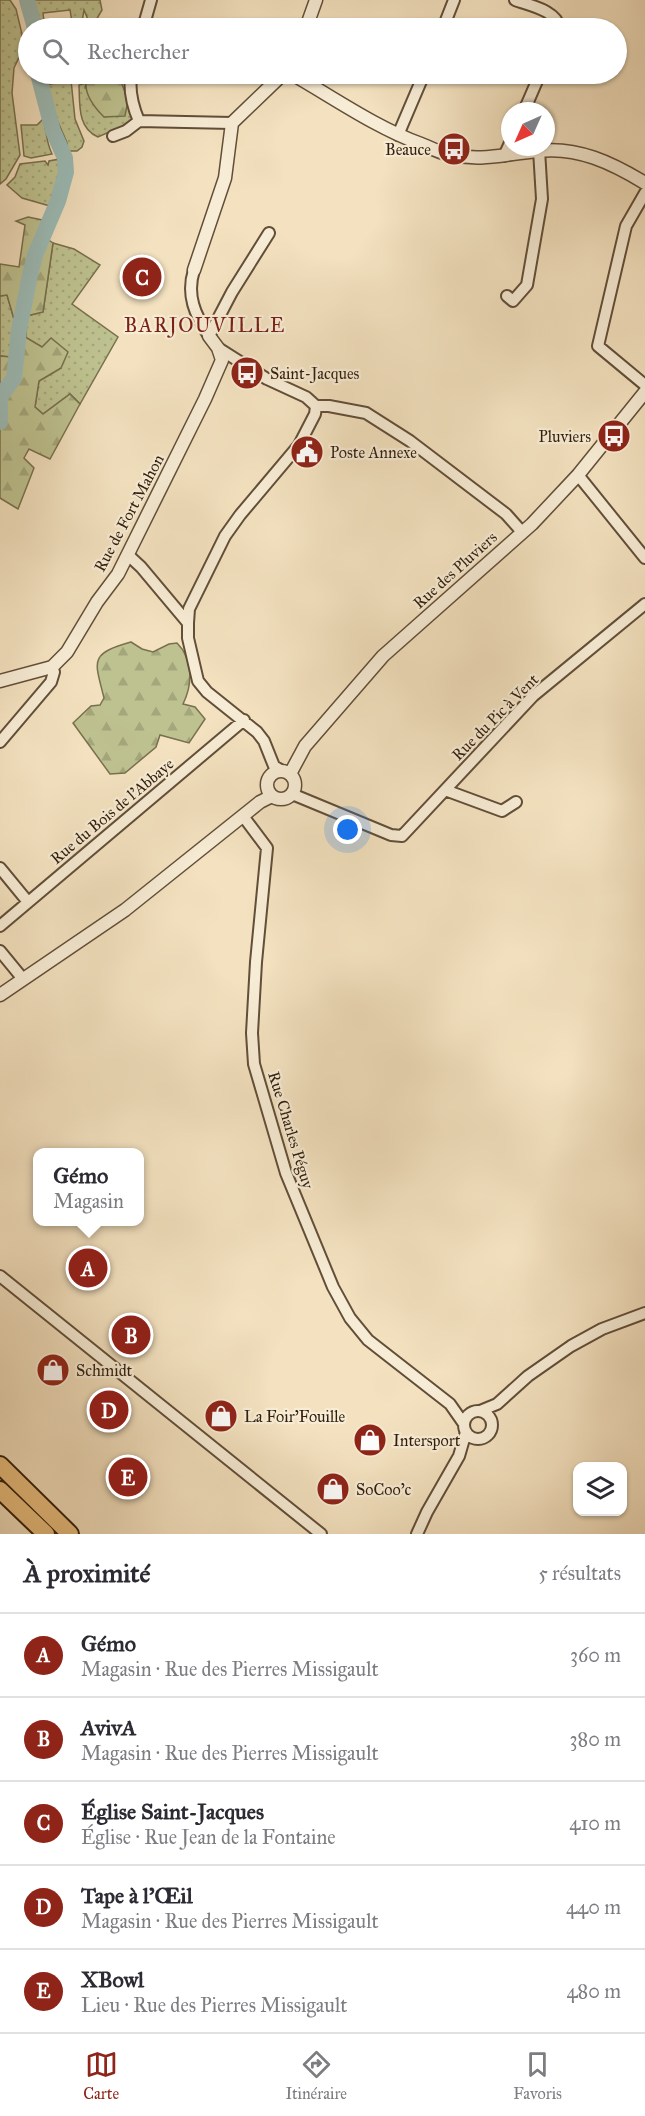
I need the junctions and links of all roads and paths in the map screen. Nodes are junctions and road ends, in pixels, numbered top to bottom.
1 (151, 0) edge
2 (316, 0) edge
3 (454, 0) edge
4 (515, 0) edge
5 (146, 18) edge
6 (310, 18) edge
7 (447, 18) edge
8 (555, 18) edge
9 (129, 84) edge
10 (273, 84) edge
11 (309, 84) edge
12 (420, 84) edge
13 (536, 84) edge
14 (528, 102) edge
15 (139, 121) junction
16 (232, 123) junction
17 (398, 135) junction
18 (113, 136) dead end
19 (555, 150) edge
20 (504, 156) edge
21 (539, 156) edge
22 (645, 183) edge
23 (645, 193) edge
24 (269, 233) dead end
25 (194, 270) joint
26 (507, 296) dead end
27 (209, 336) junction
28 (218, 348) junction
29 (645, 385) edge
30 (645, 392) edge
31 (316, 406) junction
32 (578, 475) junction
33 (522, 532) junction
34 (128, 555) junction
35 (645, 558) edge
36 (645, 604) edge
37 (188, 623) junction
38 (52, 667) junction
39 (0, 681) edge
40 (244, 720) junction
41 (0, 742) edge
42 (286, 773) junction
43 (445, 790) junction
44 (292, 794) junction
45 (272, 796) junction
46 (516, 802) dead end
47 (243, 816) junction
48 (0, 868) edge
49 (28, 902) junction
50 (0, 926) edge
51 (0, 951) edge
52 (23, 979) junction
53 (0, 995) edge
54 (0, 1276) edge
55 (645, 1313) edge
56 (450, 1404) junction
57 (497, 1404) junction
58 (476, 1411) junction
59 (492, 1423) junction
60 (465, 1428) junction
61 (478, 1439) junction
62 (459, 1456) junction
63 (0, 1466) edge
64 (0, 1490) edge
65 (418, 1533) edge
66 (46, 1534) edge
67 (70, 1534) edge
68 (321, 1534) edge

1 - 5 street
2 - 6 street
3 - 7 street
4 - 8 street
9 - 15 street
10 - 16 street
11 - 17 street
12 - 17 street
13 - 14 street
15 - 16 street
15 - 18 street
16 - 25 street
17 - 20 street
19 - 22 street
21 - 26 street
23 - 29 street
24 - 27 street
25 - 27 street
27 - 28 street
28 - 31 street
28 - 34 street, Rue de Fort Mahon
30 - 32 street, Rue des Pluviers
31 - 33 street
31 - 37 street
32 - 33 street, Rue des Pluviers
32 - 35 street
33 - 42 street, Rue des Pluviers
34 - 37 street
34 - 38 street, Rue de Fort Mahon
36 - 43 street, Rue du Pic à Vent
37 - 40 street
38 - 39 street
38 - 41 street
40 - 42 street
40 - 49 street, Rue du Bois de l'Abbaye
42 - 44 street
42 - 45 street
43 - 44 street, Rue du Pic à Vent
43 - 46 street
44 - 45 street
45 - 47 street
47 - 52 street
47 - 56 street, Rue Charles Péguy
48 - 49 street
49 - 50 street, Rue du Bois de l'Abbaye
51 - 52 street
52 - 53 street
54 - 68 street
55 - 57 street
56 - 58 street, Rue Charles Péguy
56 - 60 street, Rue Charles Péguy
57 - 58 street
57 - 59 street
58 - 59 street
58 - 60 street
59 - 61 street
60 - 61 street
60 - 62 street
61 - 62 street
62 - 65 street
63 - 67 main road
64 - 66 main road

